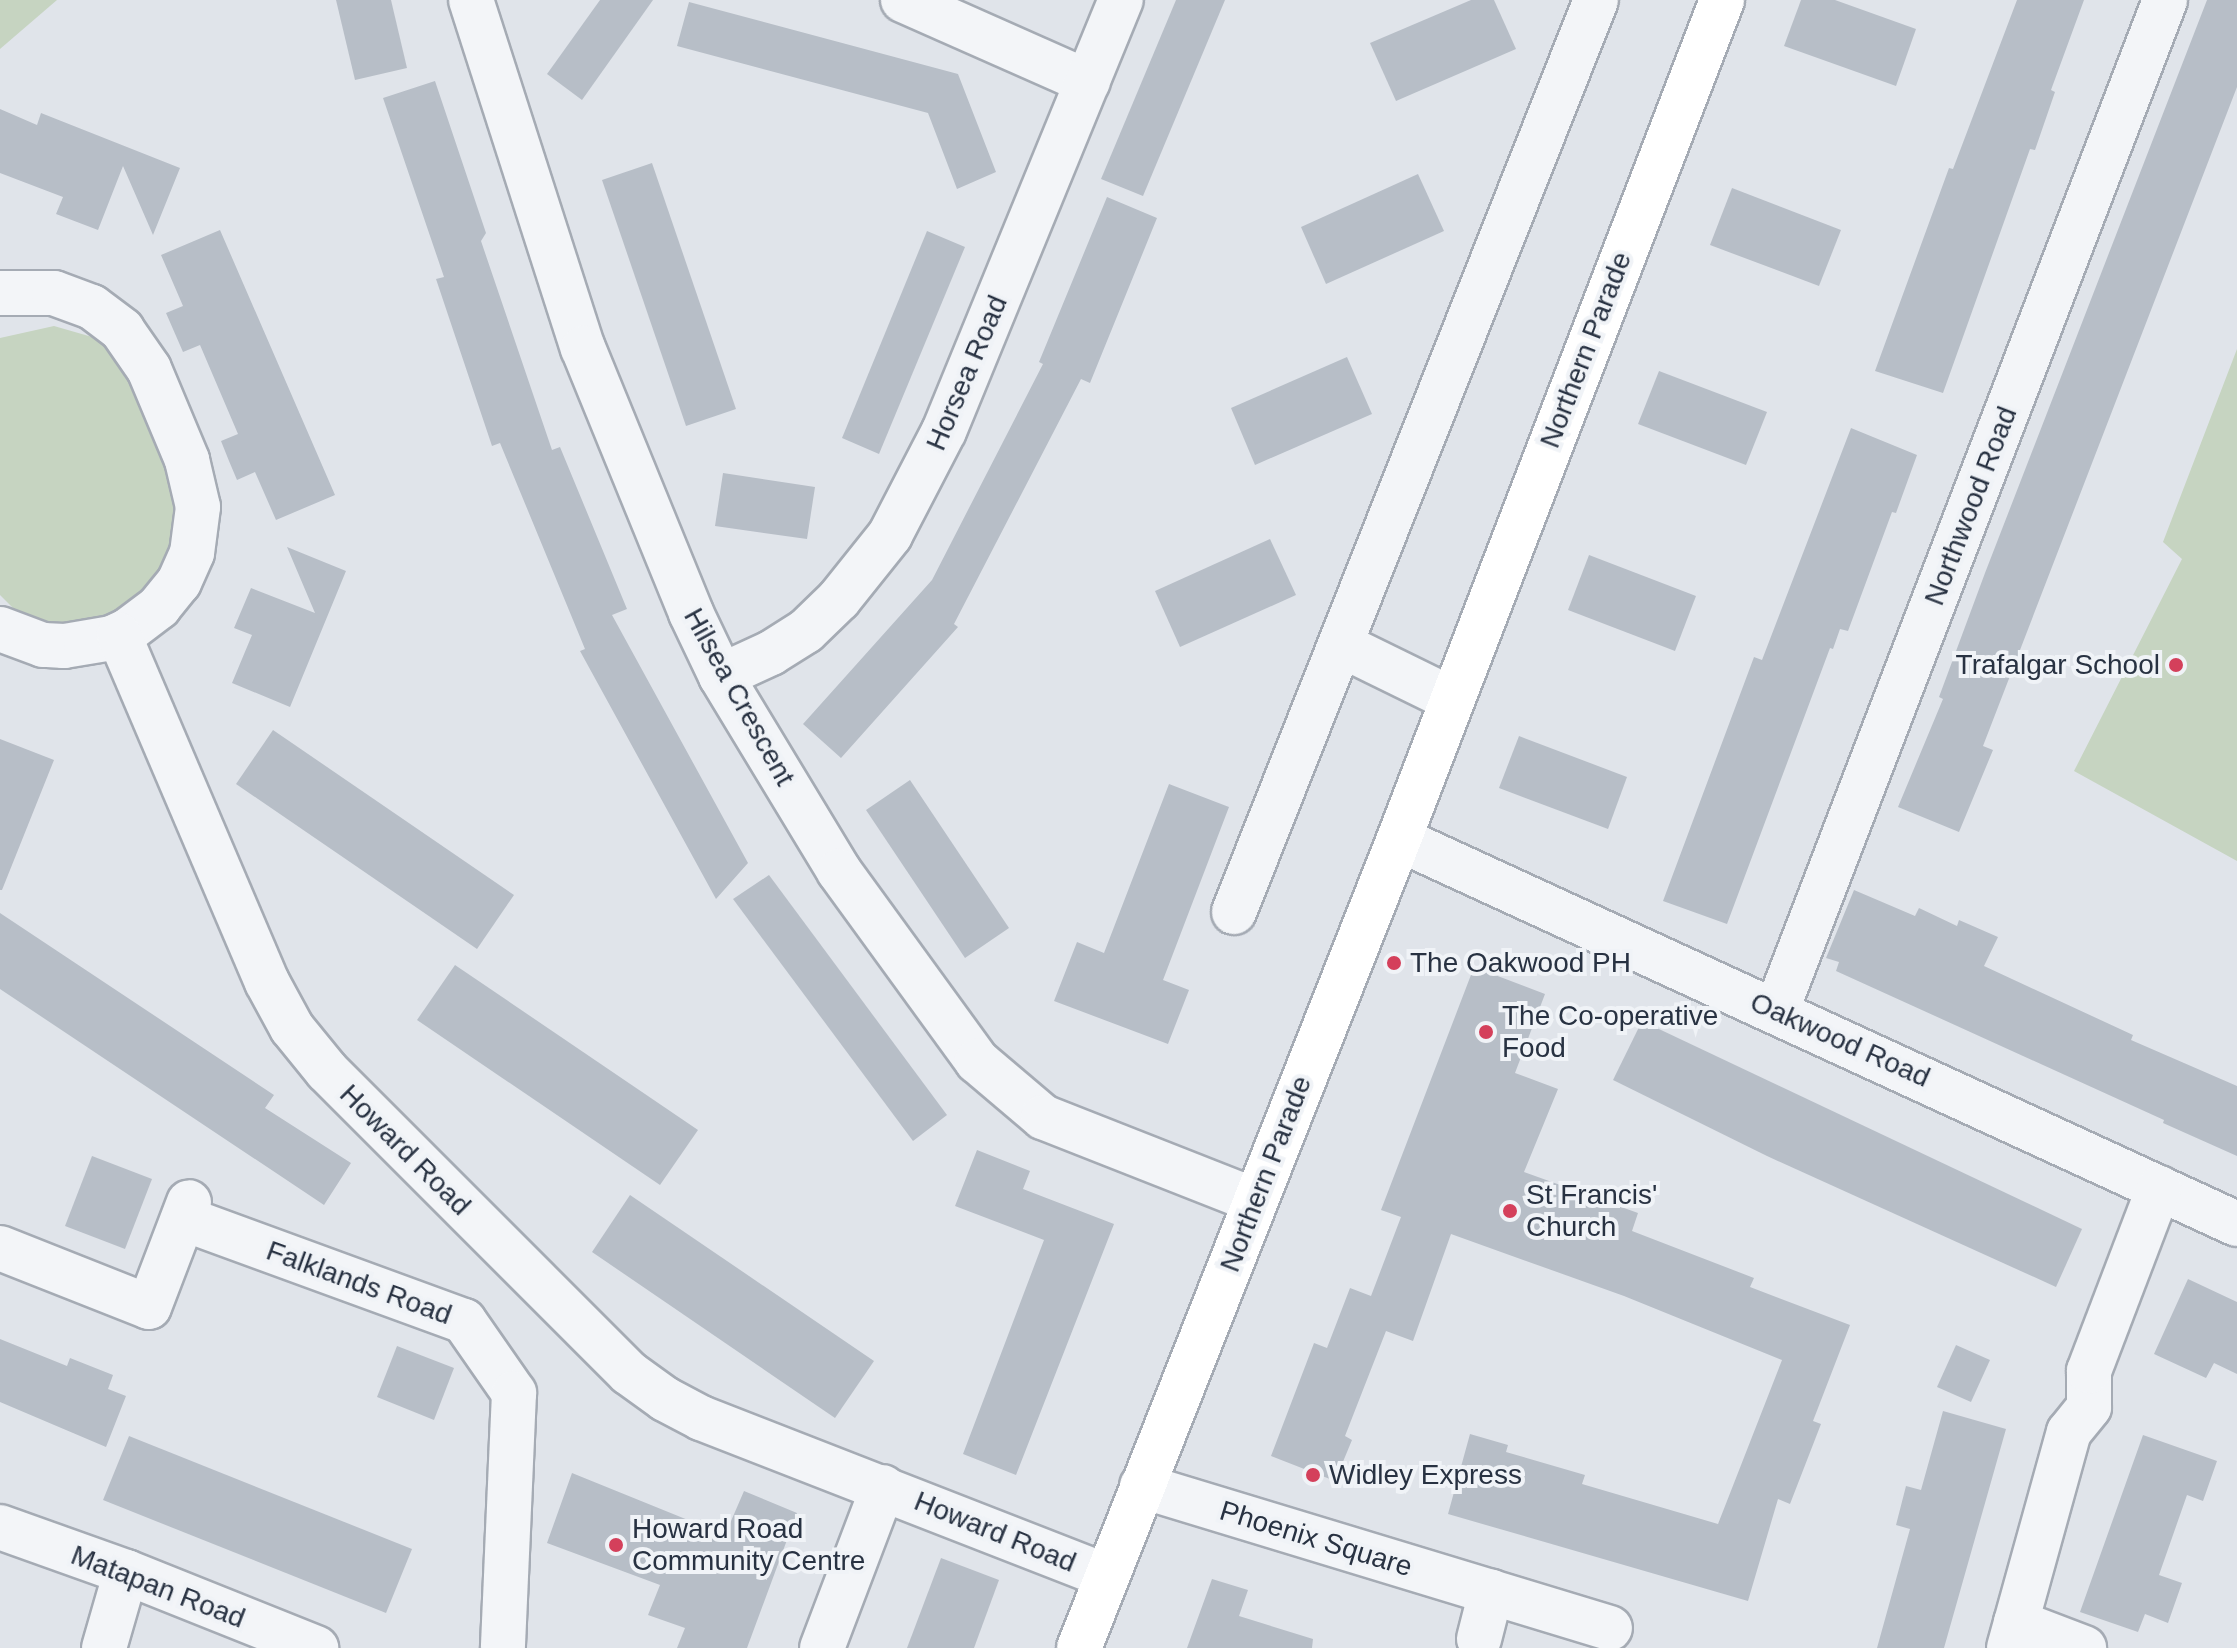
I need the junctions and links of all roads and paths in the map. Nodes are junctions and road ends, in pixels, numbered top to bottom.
1 (471, 0) edge
2 (903, 0) edge
3 (1121, 0) edge
4 (1596, 0) edge
5 (1722, 0) edge
6 (2165, 0) edge
7 (1088, 82) junction
8 (0, 293) edge
9 (0, 629) edge
10 (119, 635) junction
11 (1341, 645) junction
12 (721, 676) junction
13 (1451, 699) junction
14 (1399, 839) junction
15 (1234, 912) dead end
16 (1776, 1012) junction
17 (2159, 1188) junction
18 (1254, 1200) junction
19 (2237, 1224) edge
20 (0, 1248) edge
21 (1142, 1486) junction
22 (883, 1487) junction
23 (0, 1527) edge
24 (126, 1572) junction
25 (1107, 1576) junction
26 (1491, 1592) junction
27 (1610, 1628) dead end
28 (2013, 1635) edge
29 (1479, 1639) dead end
30 (104, 1648) edge
31 (316, 1648) edge
32 (503, 1648) edge
33 (822, 1648) edge
34 (1079, 1648) edge
35 (2084, 1648) edge

1 - 12 street, Hilsea Crescent
2 - 7 street
3 - 7 street, Horsea Road
4 - 11 street
5 - 13 main road, Northern Parade
6 - 16 street, Northwood Road
7 - 12 street, Horsea Road
8 - 10 street
9 - 10 street
10 - 22 street, Howard Road
11 - 13 street
11 - 15 street
12 - 18 street, Hilsea Crescent
13 - 14 main road, Northern Parade
14 - 16 street, Oakwood Road
14 - 18 main road, Northern Parade
16 - 17 street, Oakwood Road
17 - 19 street, Oakwood Road
17 - 28 street
18 - 21 main road, Northern Parade
20 - 32 street, Falklands Road
21 - 25 main road, Northern Parade
21 - 26 street, Phoenix Square
22 - 25 street, Howard Road
22 - 33 street, Howard Road
23 - 24 street, Matapan Road
24 - 30 street
24 - 31 street, Matapan Road
25 - 34 main road, Northern Parade
26 - 27 street, Phoenix Square
26 - 29 street
28 - 35 street

